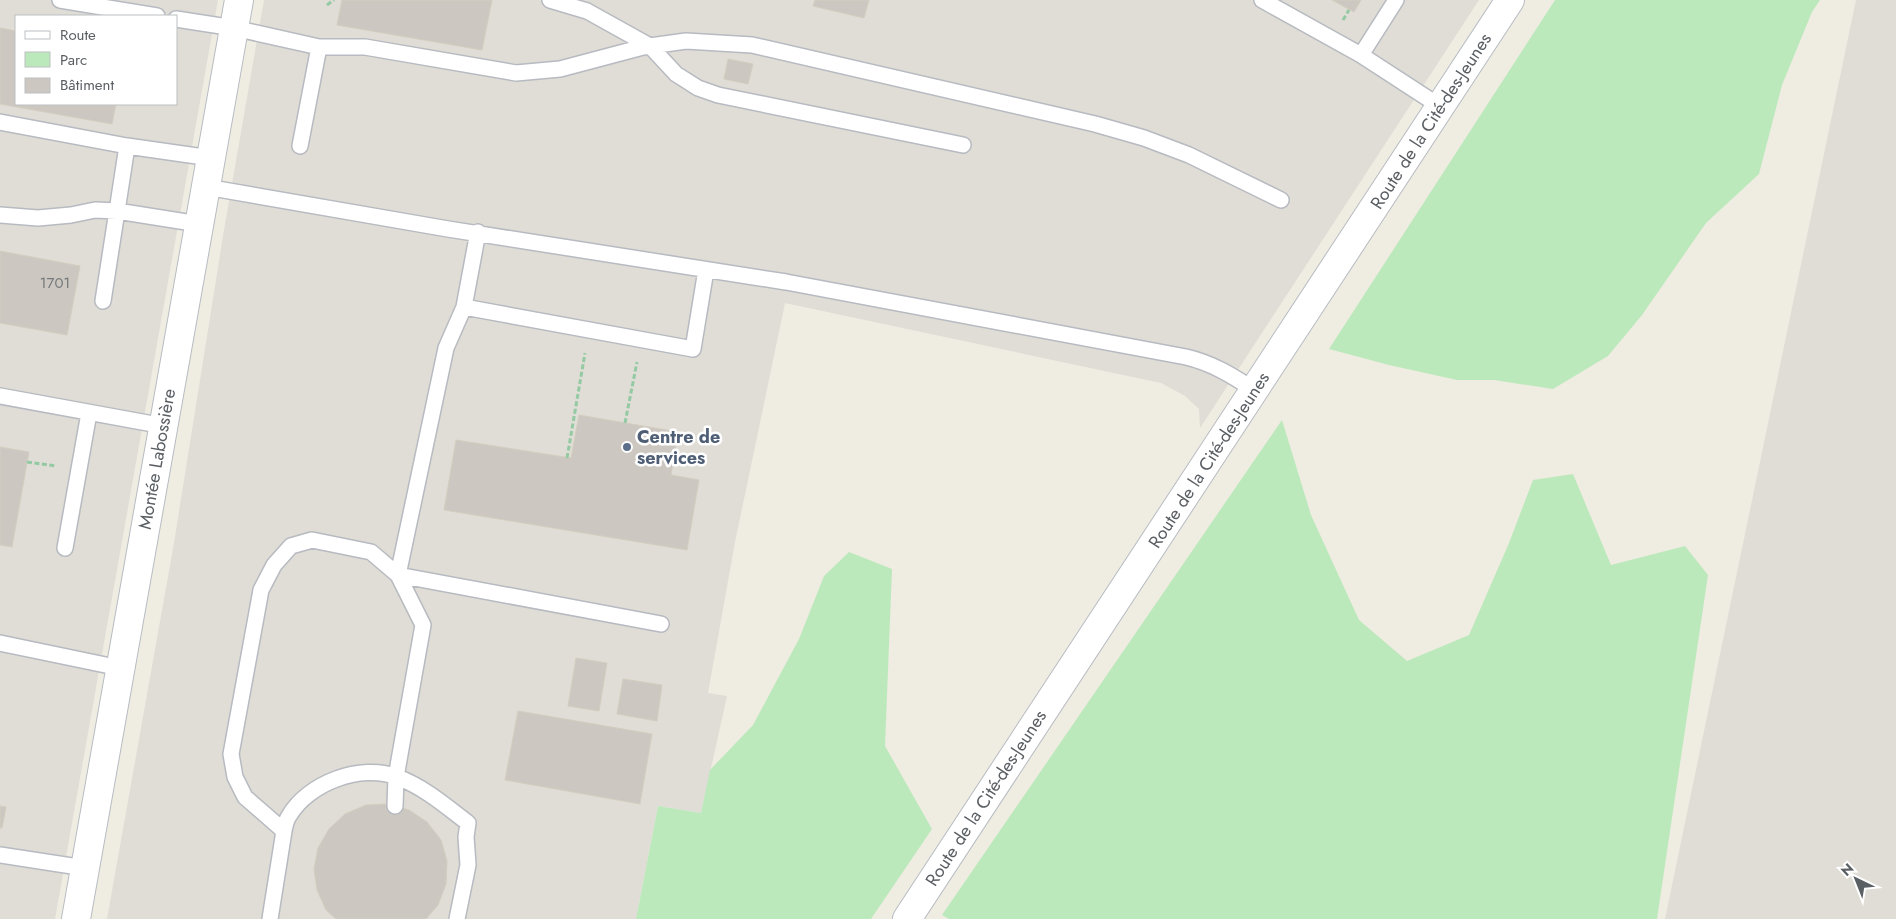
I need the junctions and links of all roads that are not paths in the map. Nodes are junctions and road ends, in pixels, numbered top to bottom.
1 (60, 0) edge
2 (239, 0) edge
3 (550, 0) edge
4 (1262, 0) edge
5 (1396, 0) edge
6 (1510, 0) edge
7 (151, 15) edge
8 (178, 19) edge
9 (234, 28) junction
10 (650, 46) junction
11 (319, 47) junction
12 (1361, 55) junction
13 (1440, 107) junction
14 (0, 122) edge
15 (963, 145) dead end
16 (127, 146) junction
17 (300, 146) dead end
18 (211, 158) junction
19 (206, 187) junction
20 (1281, 200) dead end
21 (117, 211) junction
22 (0, 215) edge
23 (199, 224) junction
24 (478, 232) junction
25 (706, 270) junction
26 (103, 301) dead end
27 (464, 307) junction
28 (1254, 390) junction
29 (0, 396) edge
30 (89, 413) junction
31 (164, 426) junction
32 (65, 548) dead end
33 (398, 575) junction
34 (661, 624) dead end
35 (0, 643) edge
36 (120, 668) junction
37 (396, 777) junction
38 (395, 806) dead end
39 (284, 831) junction
40 (0, 855) edge
41 (85, 868) junction
42 (76, 919) edge
43 (270, 919) edge
44 (457, 919) edge
45 (907, 919) edge

1 - 7 lane
2 - 9 main road, Montée Labossière
3 - 10 lane
4 - 12 lane
5 - 12 lane
6 - 13 main road, Route de la Cité-des-Jeunes
8 - 9 lane
9 - 11 lane
9 - 18 main road, Montée Labossière
10 - 11 lane
10 - 15 lane
10 - 20 lane
11 - 17 lane
12 - 13 lane
13 - 28 main road, Route de la Cité-des-Jeunes
14 - 16 lane
16 - 18 lane
16 - 21 lane
18 - 19 main road, Montée Labossière
19 - 23 main road, Montée Labossière
19 - 24 lane
21 - 22 lane
21 - 23 lane
21 - 26 lane
23 - 31 main road, Montée Labossière
24 - 25 lane
24 - 27 lane
25 - 27 lane
25 - 28 lane
27 - 33 lane
28 - 45 main road, Route de la Cité-des-Jeunes
29 - 30 lane
30 - 31 lane
30 - 32 lane
31 - 36 main road, Montée Labossière
33 - 34 lane
33 - 37 lane
33 - 39 lane
35 - 36 lane
36 - 41 main road, Montée Labossière
37 - 38 lane
37 - 39 lane
37 - 44 lane
39 - 43 lane
40 - 41 lane
41 - 42 main road, Montée Labossière

